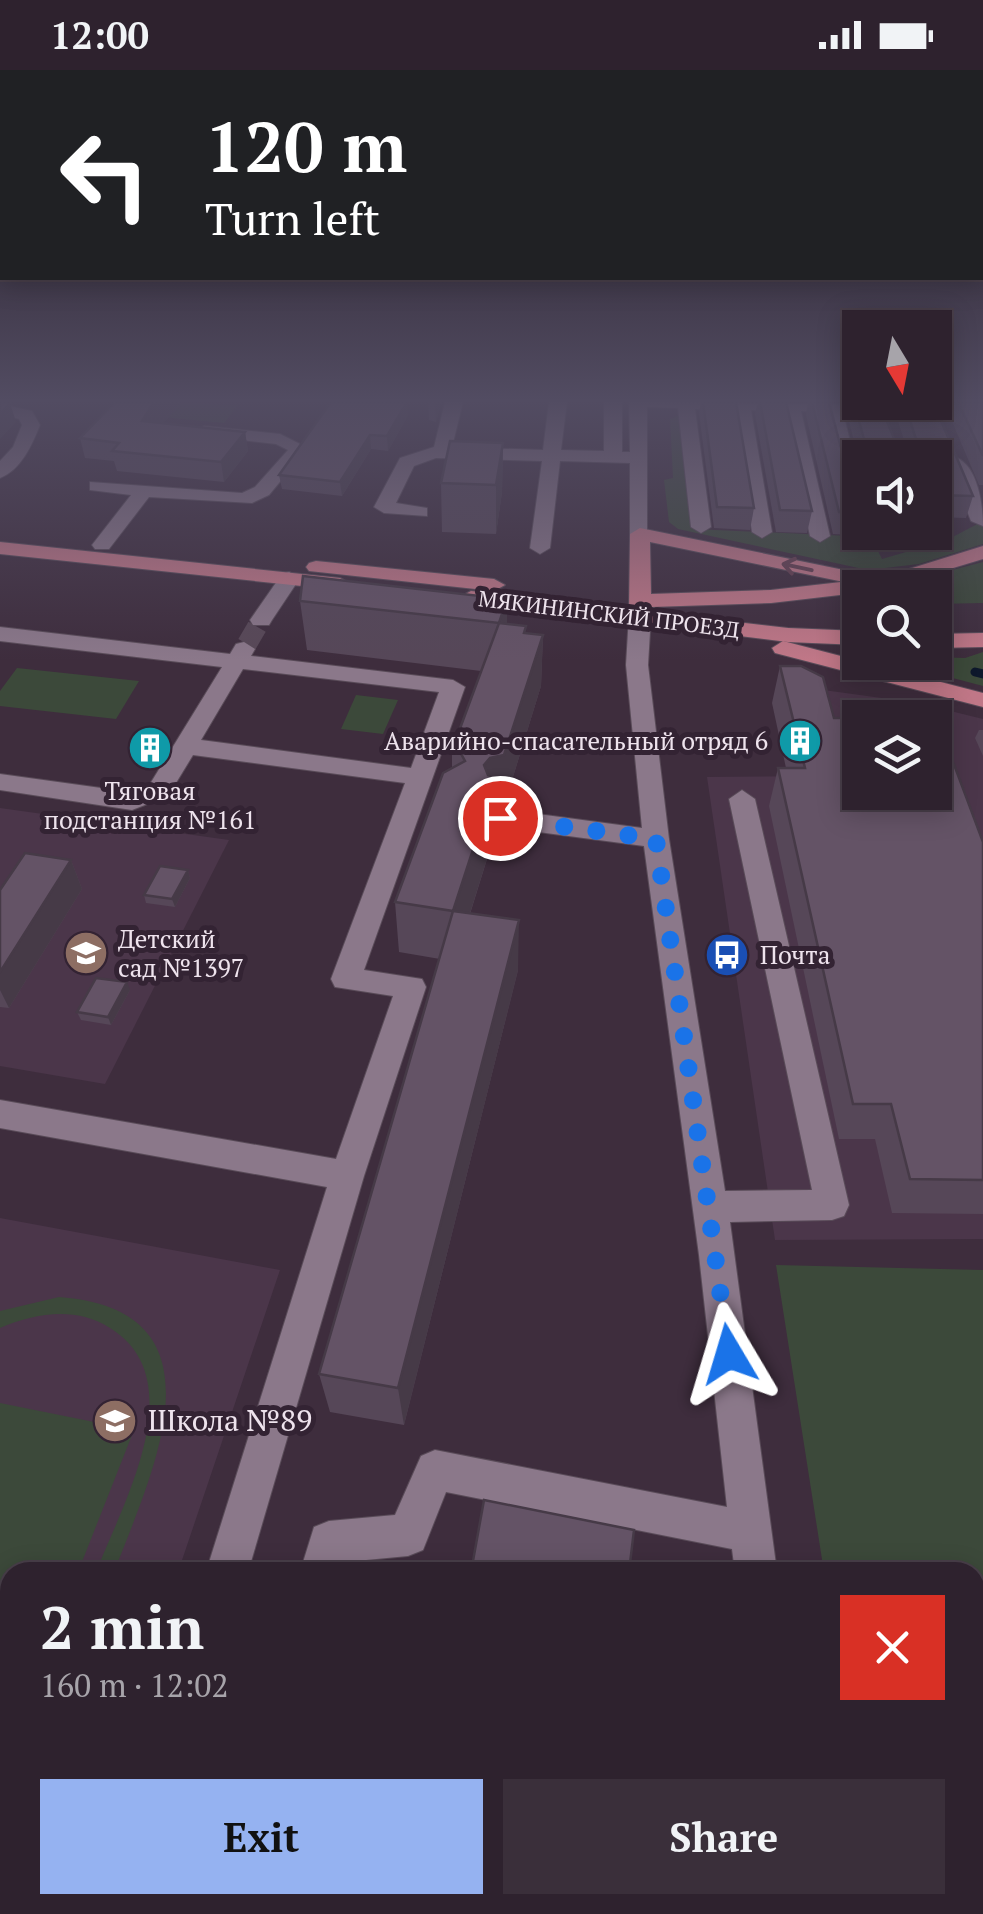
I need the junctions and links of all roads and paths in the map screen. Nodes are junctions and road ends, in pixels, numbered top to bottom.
1 (116, 488) edge
2 (265, 488) edge
3 (394, 488) edge
4 (545, 488) edge
5 (639, 488) edge
6 (696, 488) edge
7 (755, 488) edge
8 (809, 488) edge
9 (967, 488) edge
10 (144, 491) junction
11 (420, 512) dead end
12 (981, 521) edge
13 (701, 527) dead end
14 (762, 532) dead end
15 (0, 534) edge
16 (640, 534) junction
17 (820, 536) dead end
18 (102, 545) junction
19 (0, 548) edge
20 (540, 548) dead end
21 (983, 552) edge
22 (924, 570) edge
23 (842, 575) edge
24 (289, 578) junction
25 (842, 587) edge
26 (641, 608) junction
27 (833, 619) junction
28 (842, 619) edge
29 (261, 620) tunnel mouth
30 (678, 622) junction
31 (983, 622) edge
32 (952, 623) edge
33 (0, 634) edge
34 (788, 635) junction
35 (842, 637) edge
36 (983, 640) edge
37 (952, 641) edge
38 (242, 653) junction
39 (812, 655) junction
40 (983, 700) edge
41 (185, 746) junction
42 (420, 777) junction
43 (0, 782) edge
44 (742, 800) dead end
45 (500, 818) dead end
46 (656, 839) junction
47 (0, 1114) edge
48 (347, 1176) junction
49 (710, 1207) junction
50 (751, 1532) junction
51 (230, 1562) edge
52 (323, 1562) edge
53 (755, 1562) edge

1 - 10 street
2 - 10 street
3 - 11 street
4 - 20 street
5 - 16 street
6 - 13 street
7 - 14 street
8 - 17 street
9 - 12 street
10 - 18 street
15 - 18 main road, МЯКИНИНСКИЙ ПРОЕЗД
23 -> 16 main road
16 - 26 main road
18 - 26 main road, МЯКИНИНСКИЙ ПРОЕЗД
19 - 24 main road, МЯКИНИНСКИЙ ПРОЕЗД
21 - 22 main road
24 - 26 main road, МЯКИНИНСКИЙ ПРОЕЗД
24 - 29 street
25 - 26 main road
26 - 27 main road, МЯКИНИНСКИЙ ПРОЕЗД
26 - 30 main road, МЯКИНИНСКИЙ ПРОЕЗД
26 - 46 street
27 - 28 main road, МЯКИНИНСКИЙ ПРОЕЗД
27 - 34 main road
30 - 34 main road, МЯКИНИНСКИЙ ПРОЕЗД
30 - 39 main road
31 - 32 main road
33 - 38 street
34 - 35 main road, МЯКИНИНСКИЙ ПРОЕЗД
34 - 39 main road
36 - 37 main road
38 - 41 street
38 - 42 street
39 - 40 main road
41 - 42 street
41 - 43 street
42 - 48 street
44 - 49 street
45 - 46 street
46 - 49 street
47 - 48 street
48 - 51 street
49 - 50 street
50 - 52 street
50 - 53 street

